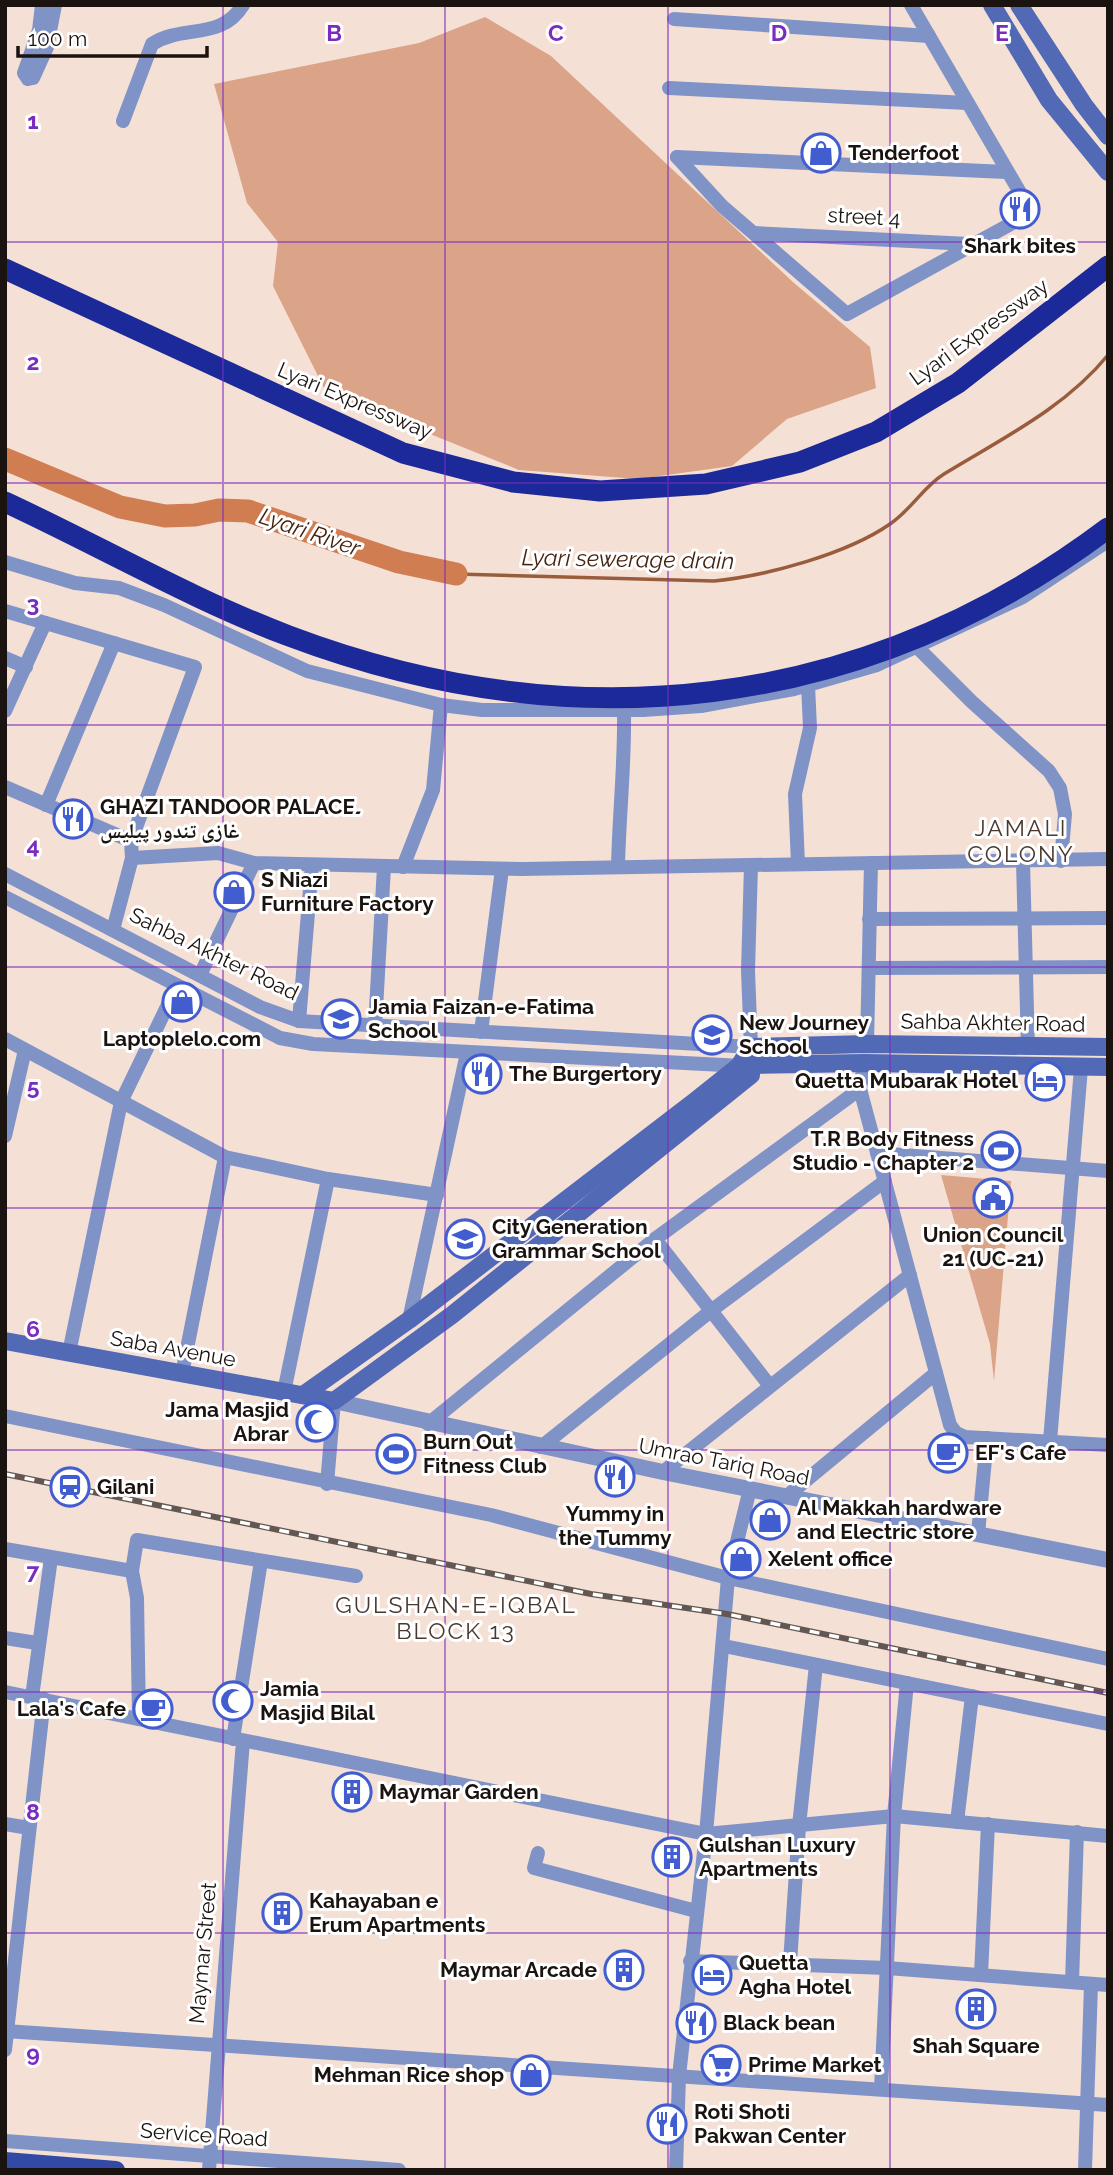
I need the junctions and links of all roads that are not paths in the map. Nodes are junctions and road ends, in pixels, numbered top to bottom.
1 (42, 5) edge
2 (55, 5) edge
3 (243, 5) edge
4 (911, 5) edge
5 (992, 5) edge
6 (1019, 5) edge
7 (674, 19) dead end
8 (929, 36) junction
9 (669, 88) dead end
10 (967, 103) junction
11 (123, 121) dead end
12 (1108, 136) edge
13 (1006, 172) junction
14 (1108, 172) edge
15 (754, 233) junction
16 (971, 244) junction
17 (1108, 266) edge
18 (5, 270) edge
19 (5, 502) edge
20 (1108, 528) edge
21 (1108, 541) edge
22 (5, 562) edge
23 (5, 611) edge
24 (45, 623) junction
25 (114, 643) junction
26 (918, 648) junction
27 (5, 658) edge
28 (26, 667) junction
29 (808, 685) junction
30 (442, 705) junction
31 (5, 711) edge
32 (624, 711) junction
33 (5, 787) edge
34 (46, 805) junction
35 (131, 841) junction
36 (132, 858) junction
37 (1108, 859) edge
38 (1061, 861) junction
39 (1023, 862) junction
40 (254, 863) junction
41 (871, 863) junction
42 (798, 864) junction
43 (312, 865) junction
44 (751, 865) junction
45 (384, 867) junction
46 (403, 867) junction
47 (618, 867) junction
48 (502, 869) junction
49 (5, 874) edge
50 (5, 897) edge
51 (1108, 918) edge
52 (869, 919) junction
53 (1024, 919) junction
54 (113, 930) junction
55 (1026, 967) junction
56 (1108, 967) edge
57 (869, 968) junction
58 (200, 975) junction
59 (177, 986) junction
60 (299, 1021) junction
61 (375, 1027) junction
62 (481, 1032) junction
63 (5, 1039) edge
64 (867, 1044) junction
65 (751, 1047) junction
66 (1108, 1047) edge
67 (1028, 1048) junction
68 (25, 1050) junction
69 (467, 1053) junction
70 (863, 1063) junction
71 (745, 1066) junction
72 (1108, 1067) edge
73 (1081, 1068) junction
74 (860, 1088) junction
75 (121, 1102) junction
76 (698, 1108) junction
77 (5, 1136) edge
78 (877, 1153) junction
79 (225, 1157) junction
80 (1072, 1168) junction
81 (1108, 1171) edge
82 (328, 1179) junction
83 (885, 1181) junction
84 (437, 1195) junction
85 (655, 1239) junction
86 (910, 1275) junction
87 (712, 1310) junction
88 (409, 1320) junction
89 (5, 1341) edge
90 (69, 1353) junction
91 (936, 1373) junction
92 (182, 1374) junction
93 (769, 1386) junction
94 (284, 1392) junction
95 (303, 1395) junction
96 (334, 1401) junction
97 (5, 1416) edge
98 (428, 1424) junction
99 (987, 1438) junction
100 (1049, 1441) junction
101 (1108, 1445) edge
102 (541, 1447) junction
103 (663, 1472) junction
104 (327, 1484) junction
105 (750, 1489) junction
106 (787, 1496) junction
107 (978, 1534) junction
108 (5, 1549) edge
109 (51, 1558) junction
110 (261, 1560) junction
111 (1108, 1560) edge
112 (132, 1571) junction
113 (356, 1576) dead end
114 (728, 1578) junction
115 (5, 1638) edge
116 (37, 1643) junction
117 (724, 1646) junction
118 (1108, 1659) edge
119 (816, 1665) junction
120 (907, 1683) junction
121 (5, 1692) edge
122 (972, 1696) junction
123 (38, 1698) junction
124 (139, 1719) junction
125 (1108, 1724) edge
126 (238, 1740) junction
127 (894, 1816) junction
128 (957, 1822) junction
129 (5, 1824) edge
130 (988, 1824) junction
131 (799, 1826) junction
132 (29, 1828) junction
133 (1077, 1832) junction
134 (706, 1835) junction
135 (1108, 1836) edge
136 (538, 1853) dead end
137 (696, 1911) junction
138 (690, 1961) junction
139 (790, 1963) junction
140 (887, 1968) junction
141 (981, 1975) junction
142 (1072, 1982) junction
143 (1091, 1984) junction
144 (1108, 1985) edge
145 (6, 2031) edge
146 (217, 2044) junction
147 (5, 2050) edge
148 (679, 2076) junction
149 (881, 2089) junction
150 (1089, 2104) junction
151 (1108, 2105) edge
152 (5, 2141) edge
153 (38, 2144) junction
154 (5, 2161) edge
155 (37, 2163) junction
156 (209, 2163) edge
157 (116, 2170) edge
158 (399, 2170) edge
159 (676, 2170) edge
160 (1085, 2170) edge

1 - 2 street
3 - 11 street
4 - 8 street
5 - 14 main road
6 - 12 main road
7 - 8 street
8 - 10 street
9 - 10 street
10 - 13 street
13 - 15 street
13 - 16 street
15 - 16 street, street 4
15 - 16 street
17 - 18 highway, Lyari Expressway
19 - 20 highway
21 - 26 street
22 - 30 street
23 - 24 street
24 - 25 street
24 - 28 street
25 - 34 street
25 - 35 street
26 - 29 street
26 - 38 street
27 - 28 street
28 - 31 street
29 - 32 street
29 - 42 street
30 - 32 street
30 - 46 street
32 - 47 street
33 - 34 street
34 - 35 street
35 - 36 street
36 - 40 street
36 - 54 street
37 - 38 street
38 - 39 street
39 - 41 street
39 - 53 street
40 - 43 street
40 - 58 street
41 - 42 street
41 - 52 street
42 - 44 street
43 - 45 street
43 - 60 street
44 - 47 street
44 - 65 street
45 - 46 street
45 - 61 street
46 - 48 street
47 - 48 street
48 - 62 street
49 - 54 street, Sahba Akhter Road
50 - 59 street, Sahba Akhter Road
51 - 53 street
52 - 53 street
52 - 57 street
53 - 55 street
54 - 58 street, Sahba Akhter Road
55 - 56 street
55 - 57 street
55 - 67 street
57 - 64 street
58 - 60 street, Sahba Akhter Road
59 - 69 street, Sahba Akhter Road
59 - 75 street
60 - 61 street, Sahba Akhter Road
61 - 62 street, Sahba Akhter Road
62 - 65 street, Sahba Akhter Road
63 - 68 street
64 - 65 main road, Sahba Akhter Road
64 - 67 main road, Sahba Akhter Road
65 - 71 main road
66 - 67 main road, Sahba Akhter Road
68 - 75 street
68 - 77 street
69 - 71 street, Sahba Akhter Road
69 - 84 street
70 - 71 main road, Sahba Akhter Road
70 - 73 main road, Sahba Akhter Road
70 - 74 street
71 - 76 main road
72 - 73 main road, Sahba Akhter Road
73 - 80 street
74 - 78 street
74 - 85 street
75 - 79 street
75 - 90 street
76 - 88 main road
76 - 96 main road
78 - 80 street
78 - 83 street
79 - 82 street
79 - 92 street
80 - 81 street
80 - 100 street
82 - 84 street
82 - 94 street
83 - 86 street
83 - 87 street
84 - 88 street
85 - 87 street
85 - 98 street
86 - 91 street
86 - 93 street
87 - 93 street
87 - 102 street
88 - 95 main road
89 - 90 main road, Saba Avenue
90 - 92 main road, Saba Avenue
91 - 99 street
91 - 106 street
92 - 94 main road, Saba Avenue
93 - 103 street
94 - 95 main road, Saba Avenue
95 - 96 main road, Saba Avenue
96 - 98 street, Umrao Tariq Road
96 - 104 street
97 - 104 street
98 - 102 street, Umrao Tariq Road
99 - 100 street
99 - 107 street
100 - 101 street
102 - 103 street, Umrao Tariq Road
103 - 105 street, Umrao Tariq Road
104 - 114 street
105 - 106 street, Umrao Tariq Road
105 - 114 street
106 - 107 street, Umrao Tariq Road
107 - 111 street, Umrao Tariq Road
108 - 109 street
109 - 112 street
109 - 116 street
110 - 112 street
110 - 113 street
110 - 126 street, Maymar Street
112 - 124 street
114 - 117 street
114 - 118 street
115 - 116 street
116 - 123 street
117 - 119 street
117 - 134 street
119 - 120 street
119 - 131 street
120 - 122 street
120 - 127 street
121 - 123 street
122 - 125 street
122 - 128 street
123 - 124 street
123 - 132 street
124 - 126 street
126 - 134 street
126 - 146 street, Maymar Street
127 - 128 street
127 - 131 street
127 - 140 street
128 - 130 street
129 - 132 street
130 - 133 street
130 - 141 street
131 - 134 street
131 - 139 street
132 - 145 street
133 - 135 street
133 - 142 street
134 - 137 street
136 - 137 street
137 - 138 street
138 - 139 street
138 - 148 street
139 - 140 street
140 - 141 street
140 - 149 street
141 - 142 street
142 - 143 street
143 - 144 street
143 - 150 street
145 - 146 street
145 - 147 street
146 - 148 street
146 - 156 street, Maymar Street
148 - 149 street
148 - 159 street
149 - 150 street
150 - 151 street
150 - 160 street
152 - 153 street, Service Road
153 - 155 street
153 - 156 street, Service Road
154 - 155 main road
155 - 157 main road
156 - 158 street, Service Road

